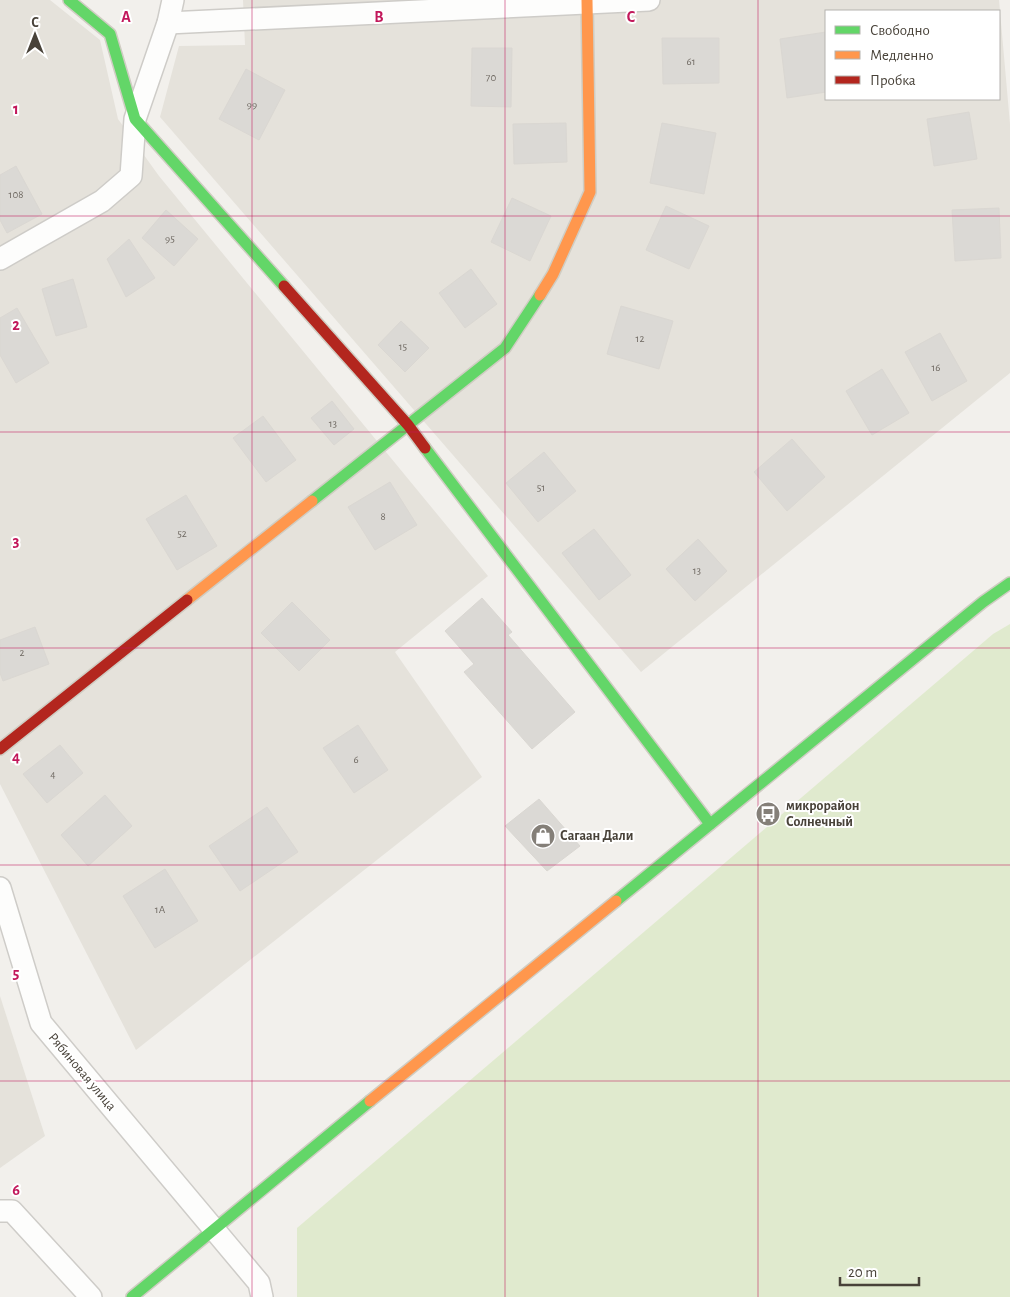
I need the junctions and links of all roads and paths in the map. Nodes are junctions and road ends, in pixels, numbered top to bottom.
1 (69, 0) edge
2 (173, 0) edge
3 (649, 0) edge
4 (587, 2) edge
5 (168, 23) junction
6 (135, 120) junction
7 (0, 259) edge
8 (408, 426) junction
9 (1010, 583) edge
10 (0, 749) edge
11 (710, 824) junction
12 (0, 888) edge
13 (0, 1211) edge
14 (213, 1229) junction
15 (91, 1297) edge
16 (132, 1297) edge
17 (262, 1297) edge

1 - 6 street
2 - 5 street
3 - 4 street
4 - 5 street
4 - 8 street
5 - 6 street
6 - 7 street
6 - 8 street
8 - 10 street
8 - 11 street
9 - 11 street
11 - 14 street
12 - 14 street, Рябиновая улица
13 - 15 street
14 - 16 street
14 - 17 street, Рябиновая улица

